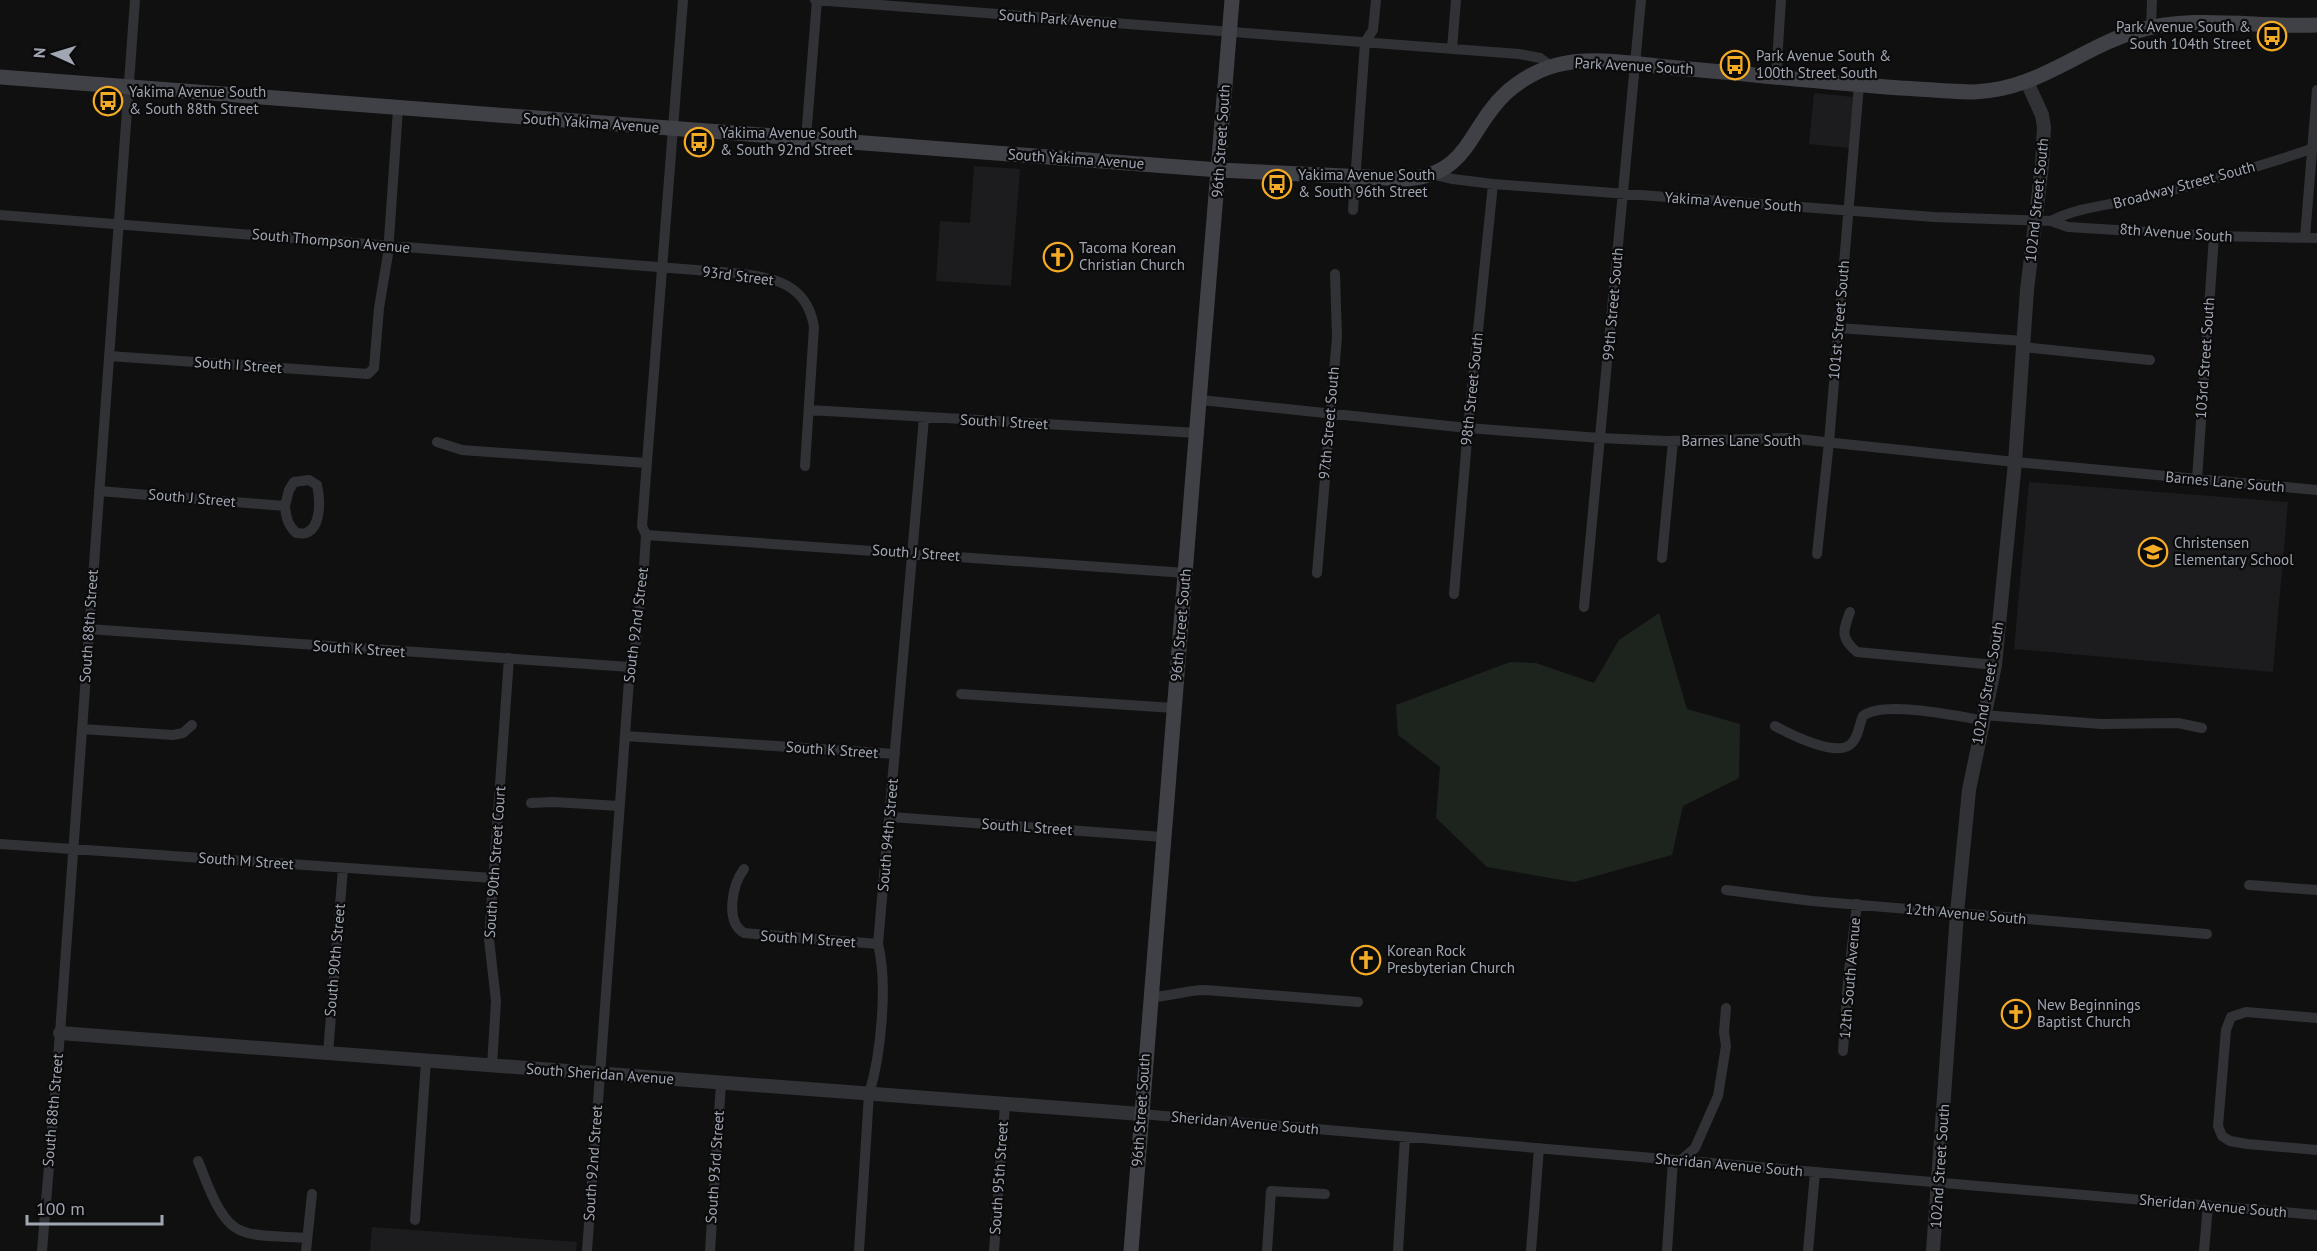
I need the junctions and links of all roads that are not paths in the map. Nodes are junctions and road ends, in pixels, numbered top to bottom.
1 (135, 0) edge
2 (682, 0) edge
3 (816, 0) edge
4 (958, 0) edge
5 (1232, 0) edge
6 (1376, 0) edge
7 (1456, 0) edge
8 (1641, 0) edge
9 (1781, 0) edge
10 (2152, 0) edge
11 (957, 12) junction
12 (2317, 26) edge
13 (2151, 28) junction
14 (1230, 31) junction
15 (1365, 42) junction
16 (1452, 49) junction
17 (1634, 64) junction
18 (1551, 66) junction
19 (0, 77) edge
20 (1776, 77) junction
21 (2027, 82) junction
22 (1859, 86) junction
23 (129, 88) junction
24 (2317, 90) edge
25 (398, 109) junction
26 (673, 129) junction
27 (806, 138) junction
28 (2315, 148) edge
29 (1219, 170) junction
30 (1431, 174) junction
31 (1356, 178) junction
32 (1493, 184) junction
33 (1623, 195) junction
34 (1850, 209) junction
35 (1353, 210) dead end
36 (0, 215) edge
37 (2036, 220) junction
38 (2051, 221) junction
39 (118, 224) junction
40 (2214, 236) junction
41 (2305, 237) junction
42 (2317, 238) edge
43 (388, 245) junction
44 (662, 268) junction
45 (1335, 274) dead end
46 (1838, 328) junction
47 (2023, 344) junction
48 (109, 356) junction
49 (2150, 360) dead end
50 (1201, 400) junction
51 (809, 410) junction
52 (1330, 414) junction
53 (924, 418) junction
54 (1468, 428) junction
55 (1198, 433) junction
56 (1600, 438) junction
57 (1673, 441) junction
58 (437, 442) dead end
59 (1829, 442) junction
60 (2015, 462) junction
61 (646, 463) junction
62 (805, 466) dead end
63 (2197, 479) junction
64 (2317, 490) edge
65 (99, 491) junction
66 (285, 506) junction
67 (646, 535) junction
68 (912, 552) junction
69 (1817, 554) dead end
70 (1662, 558) dead end
71 (1186, 573) junction
72 (1317, 573) dead end
73 (1454, 594) dead end
74 (1584, 607) dead end
75 (1850, 612) dead end
76 (88, 629) junction
77 (509, 658) junction
78 (1995, 665) junction
79 (630, 667) junction
80 (961, 694) dead end
81 (1174, 708) junction
82 (1983, 717) junction
83 (192, 725) dead end
84 (1775, 726) dead end
85 (2202, 728) dead end
86 (82, 729) junction
87 (625, 736) junction
88 (895, 754) junction
89 (531, 803) dead end
90 (619, 806) junction
91 (891, 817) junction
92 (1163, 837) junction
93 (0, 844) edge
94 (73, 850) junction
95 (343, 868) junction
96 (744, 869) dead end
97 (493, 878) junction
98 (2249, 885) dead end
99 (1726, 890) dead end
100 (2317, 890) edge
101 (1857, 904) junction
102 (1958, 913) junction
103 (2206, 934) dead end
104 (878, 944) junction
105 (1150, 997) junction
106 (1358, 1002) dead end
107 (1726, 1008) dead end
108 (2317, 1018) edge
109 (60, 1033) junction
110 (1843, 1051) dead end
111 (328, 1053) junction
112 (426, 1061) junction
113 (492, 1066) junction
114 (599, 1074) junction
115 (721, 1083) junction
116 (869, 1095) junction
117 (1005, 1105) junction
118 (1141, 1114) junction
119 (1405, 1137) junction
120 (1539, 1148) junction
121 (2317, 1150) edge
122 (1676, 1160) junction
123 (198, 1161) dead end
124 (1815, 1173) junction
125 (1939, 1183) junction
126 (312, 1194) dead end
127 (1325, 1194) dead end
128 (2208, 1205) junction
129 (2317, 1215) edge
130 (415, 1220) dead end
131 (307, 1238) junction
132 (42, 1251) edge
133 (306, 1251) edge
134 (587, 1251) edge
135 (710, 1251) edge
136 (859, 1251) edge
137 (994, 1251) edge
138 (1131, 1251) edge
139 (1267, 1251) edge
140 (1398, 1251) edge
141 (1531, 1251) edge
142 (1667, 1251) edge
143 (1808, 1251) edge
144 (1933, 1251) edge
145 (2204, 1251) edge

1 - 23 street, South 88th Street
2 - 26 street, South 92nd Street
3 - 11 street, South Park Avenue
3 - 27 street
4 - 11 street
5 - 14 main road, 96th Street South
6 - 15 street
7 - 16 street
8 - 17 street, 99th Street South
9 - 20 street
10 - 13 street
11 - 14 street, South Park Avenue
12 - 13 main road, Park Avenue South
13 - 21 main road, Park Avenue South
14 - 15 street, Park Avenue South
14 - 29 main road, 96th Street South
15 - 16 street, Park Avenue South
15 - 31 street
16 - 18 street, Park Avenue South
17 - 18 main road, Park Avenue South
17 - 20 main road, Park Avenue South
17 - 33 street, 99th Street South
18 - 30 main road, Yakima Avenue South
19 - 23 main road, South Yakima Avenue
20 - 22 main road, Park Avenue South
21 - 22 main road, Park Avenue South
21 - 37 street, 102nd Street South
22 - 34 street, 101st Street South
23 - 25 main road, South Yakima Avenue
23 - 39 street, South 88th Street
24 - 28 street
25 - 26 main road, South Yakima Avenue
25 - 43 street
26 - 27 main road, South Yakima Avenue
26 - 44 street, South 92nd Street
27 - 29 main road, South Yakima Avenue
28 - 38 street, Broadway Street South
28 - 41 street
29 - 31 main road, Yakima Avenue South
29 - 50 main road, 96th Street South
30 - 31 main road, Yakima Avenue South
30 - 32 street, Yakima Avenue South
31 - 35 street
32 - 33 street, Yakima Avenue South
32 - 54 street, 98th Street South
33 - 34 street, Yakima Avenue South
33 - 56 street, 99th Street South
34 - 37 street, Yakima Avenue South
34 - 46 street, 101st Street South
36 - 39 street, South Thompson Avenue
37 - 38 street, 8th Avenue South
37 - 47 street, 102nd Street South
38 - 40 street, 8th Avenue South
39 - 43 street, South Thompson Avenue
39 - 48 street, South 88th Street
40 - 41 street, 8th Avenue South
40 - 63 street, 103rd Street South
41 - 42 street, 8th Avenue South
43 - 44 street, South Thompson Avenue
43 - 48 street, South I Street
44 - 51 street, 93rd Street
44 - 61 street, South 92nd Street
45 - 52 street, 97th Street South
46 - 47 street
46 - 59 street, 101st Street South
47 - 49 street
47 - 60 street, 102nd Street South
48 - 65 street, South 88th Street
50 - 52 street, Barnes Lane South
50 - 55 main road, 96th Street South
51 - 53 street, South I Street
51 - 62 street
52 - 54 street, Barnes Lane South
52 - 72 street, 97th Street South
53 - 55 street, South I Street
53 - 68 street, South 94th Street
54 - 56 street, Barnes Lane South
54 - 73 street, 98th Street South
55 - 71 main road, 96th Street South
56 - 57 street, Barnes Lane South
56 - 74 street, 99th Street South
57 - 59 street, Barnes Lane South
57 - 70 street
58 - 61 street
59 - 60 street, Barnes Lane South
59 - 69 street, 101st Street South
60 - 63 street, Barnes Lane South
60 - 78 street, 102nd Street South
61 - 67 street, South 92nd Street
63 - 64 street, Barnes Lane South
65 - 66 street, South J Street
65 - 76 street, South 88th Street
66 - 66 street
67 - 68 street, South J Street
67 - 79 street, South 92nd Street
68 - 71 street, South J Street
68 - 88 street, South 94th Street
71 - 81 main road, 96th Street South
75 - 78 street
76 - 77 street, South K Street
76 - 86 street, South 88th Street
77 - 79 street, South K Street
77 - 97 street, South 90th Street Court
78 - 82 street, 102nd Street South
79 - 87 street, South 92nd Street
80 - 81 street
81 - 92 main road, 96th Street South
82 - 84 street
82 - 85 street
82 - 102 street, 102nd Street South
83 - 86 street
86 - 94 street, South 88th Street
87 - 88 street, South K Street
87 - 90 street, South 92nd Street
88 - 91 street, South 94th Street
89 - 90 street
90 - 114 street, South 92nd Street
91 - 92 street, South L Street
91 - 104 street, South 94th Street
92 - 105 main road, 96th Street South
93 - 94 street, South M Street
94 - 95 street, South M Street
94 - 109 street, South 88th Street
95 - 97 street, South M Street
95 - 111 street, South 90th Street
96 - 104 street, South M Street
97 - 113 street, South 90th Street Court
98 - 100 street
99 - 101 street, 12th Avenue South
101 - 102 street, 12th Avenue South
101 - 110 street, 12th South Avenue
102 - 103 street, 12th Avenue South
102 - 125 street, 102nd Street South
104 - 116 street, South 94th Street
105 - 106 street
105 - 118 main road, 96th Street South
107 - 122 street
108 - 121 street
109 - 111 street, South Sheridan Avenue
109 - 132 street, South 88th Street
111 - 112 street, South Sheridan Avenue
112 - 113 street, South Sheridan Avenue
112 - 130 street
113 - 114 street, South Sheridan Avenue
114 - 115 street, South Sheridan Avenue
114 - 134 street, South 92nd Street
115 - 116 street, South Sheridan Avenue
115 - 135 street, South 93rd Street
116 - 117 street, South Sheridan Avenue
116 - 136 street, South 94th Street
117 - 118 street, South Sheridan Avenue
117 - 137 street, South 95th Street
118 - 119 street, Sheridan Avenue South
118 - 138 main road, 96th Street South
119 - 120 street, Sheridan Avenue South
119 - 140 street
120 - 122 street, Sheridan Avenue South
120 - 141 street
122 - 124 street, Sheridan Avenue South
122 - 142 street
123 - 131 street
124 - 125 street, Sheridan Avenue South
124 - 143 street
125 - 128 street, Sheridan Avenue South
125 - 144 street, 102nd Street South
126 - 131 street
127 - 139 street
128 - 129 street, Sheridan Avenue South
128 - 145 street
131 - 133 street

